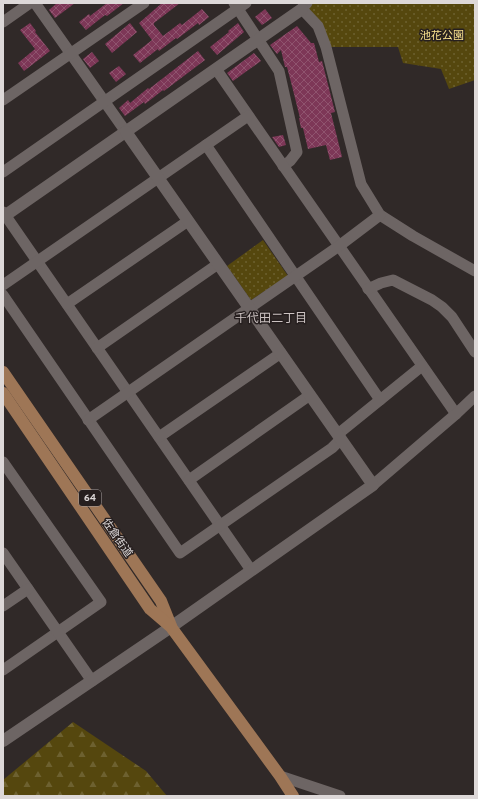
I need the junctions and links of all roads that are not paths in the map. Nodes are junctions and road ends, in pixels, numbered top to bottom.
1 (30, 3) edge
2 (35, 3) edge
3 (144, 3) edge
4 (239, 5) edge
5 (305, 6) edge
6 (3, 22) edge
7 (259, 39) junction
8 (71, 53) junction
9 (216, 69) junction
10 (3, 100) edge
11 (105, 102) junction
12 (248, 116) junction
13 (126, 132) junction
14 (206, 145) junction
15 (283, 166) junction
16 (3, 172) edge
17 (158, 178) junction
18 (4, 215) edge
19 (380, 215) junction
20 (188, 221) junction
21 (339, 246) junction
22 (38, 262) junction
23 (218, 264) junction
24 (475, 271) edge
25 (296, 276) junction
26 (3, 286) edge
27 (368, 289) junction
28 (3, 294) edge
29 (67, 304) junction
30 (249, 308) junction
31 (97, 348) junction
32 (475, 352) edge
33 (281, 353) junction
34 (422, 366) junction
35 (3, 372) edge
36 (128, 392) junction
37 (3, 393) edge
38 (310, 395) junction
39 (475, 396) edge
40 (380, 400) junction
41 (456, 414) junction
42 (88, 420) junction
43 (159, 437) junction
44 (339, 437) junction
45 (3, 462) edge
46 (7, 475) edge
47 (189, 480) junction
48 (373, 485) junction
49 (220, 526) junction
50 (3, 553) edge
51 (251, 570) junction
52 (28, 589) junction
53 (3, 606) edge
54 (171, 628) junction
55 (58, 632) junction
56 (3, 670) edge
57 (92, 681) junction
58 (3, 741) edge
59 (280, 776) junction
60 (293, 796) edge
61 (340, 796) edge

1 - 6 street
2 - 8 street
3 - 8 street
4 - 7 street
4 - 11 street
5 - 7 street
5 - 19 street
7 - 9 street
7 - 15 street
8 - 10 street
8 - 11 street
9 - 12 street
9 - 13 street
11 - 13 street
11 - 16 street
12 - 14 street
12 - 15 street
13 - 17 street
13 - 18 street
14 - 17 street
14 - 25 street
15 - 21 street
17 - 20 street
17 - 22 street
18 - 22 street
19 - 21 street
19 - 24 street
20 - 23 street
20 - 29 street
21 - 25 street
21 - 27 street
22 - 26 street
22 - 29 street
23 - 30 street
23 - 31 street
25 - 30 street
25 - 40 street
27 - 32 street
27 - 34 street
28 - 42 street
29 - 31 street
30 - 33 street
30 - 36 street
31 - 36 street
33 - 38 street
33 - 43 street
34 - 40 street
34 - 41 street
35 - 54 main road, 佐倉街道 / 64
36 - 42 street
36 - 43 street
37 - 54 main road, 佐倉街道 / 64
38 - 44 street
38 - 47 street
39 - 41 street
40 - 44 street
41 - 48 street
42 - 49 street
43 - 47 street
44 - 48 street
44 - 49 street
45 - 46 street
46 - 55 street
47 - 49 street
48 - 51 street
49 - 51 street
50 - 52 street
51 - 54 street
52 - 53 street
52 - 55 street
54 - 57 street
54 - 59 main road, 佐倉街道 / 64
55 - 56 street
55 - 57 street
57 - 58 street
59 - 60 main road, 佐倉街道 / 64
59 - 61 street

